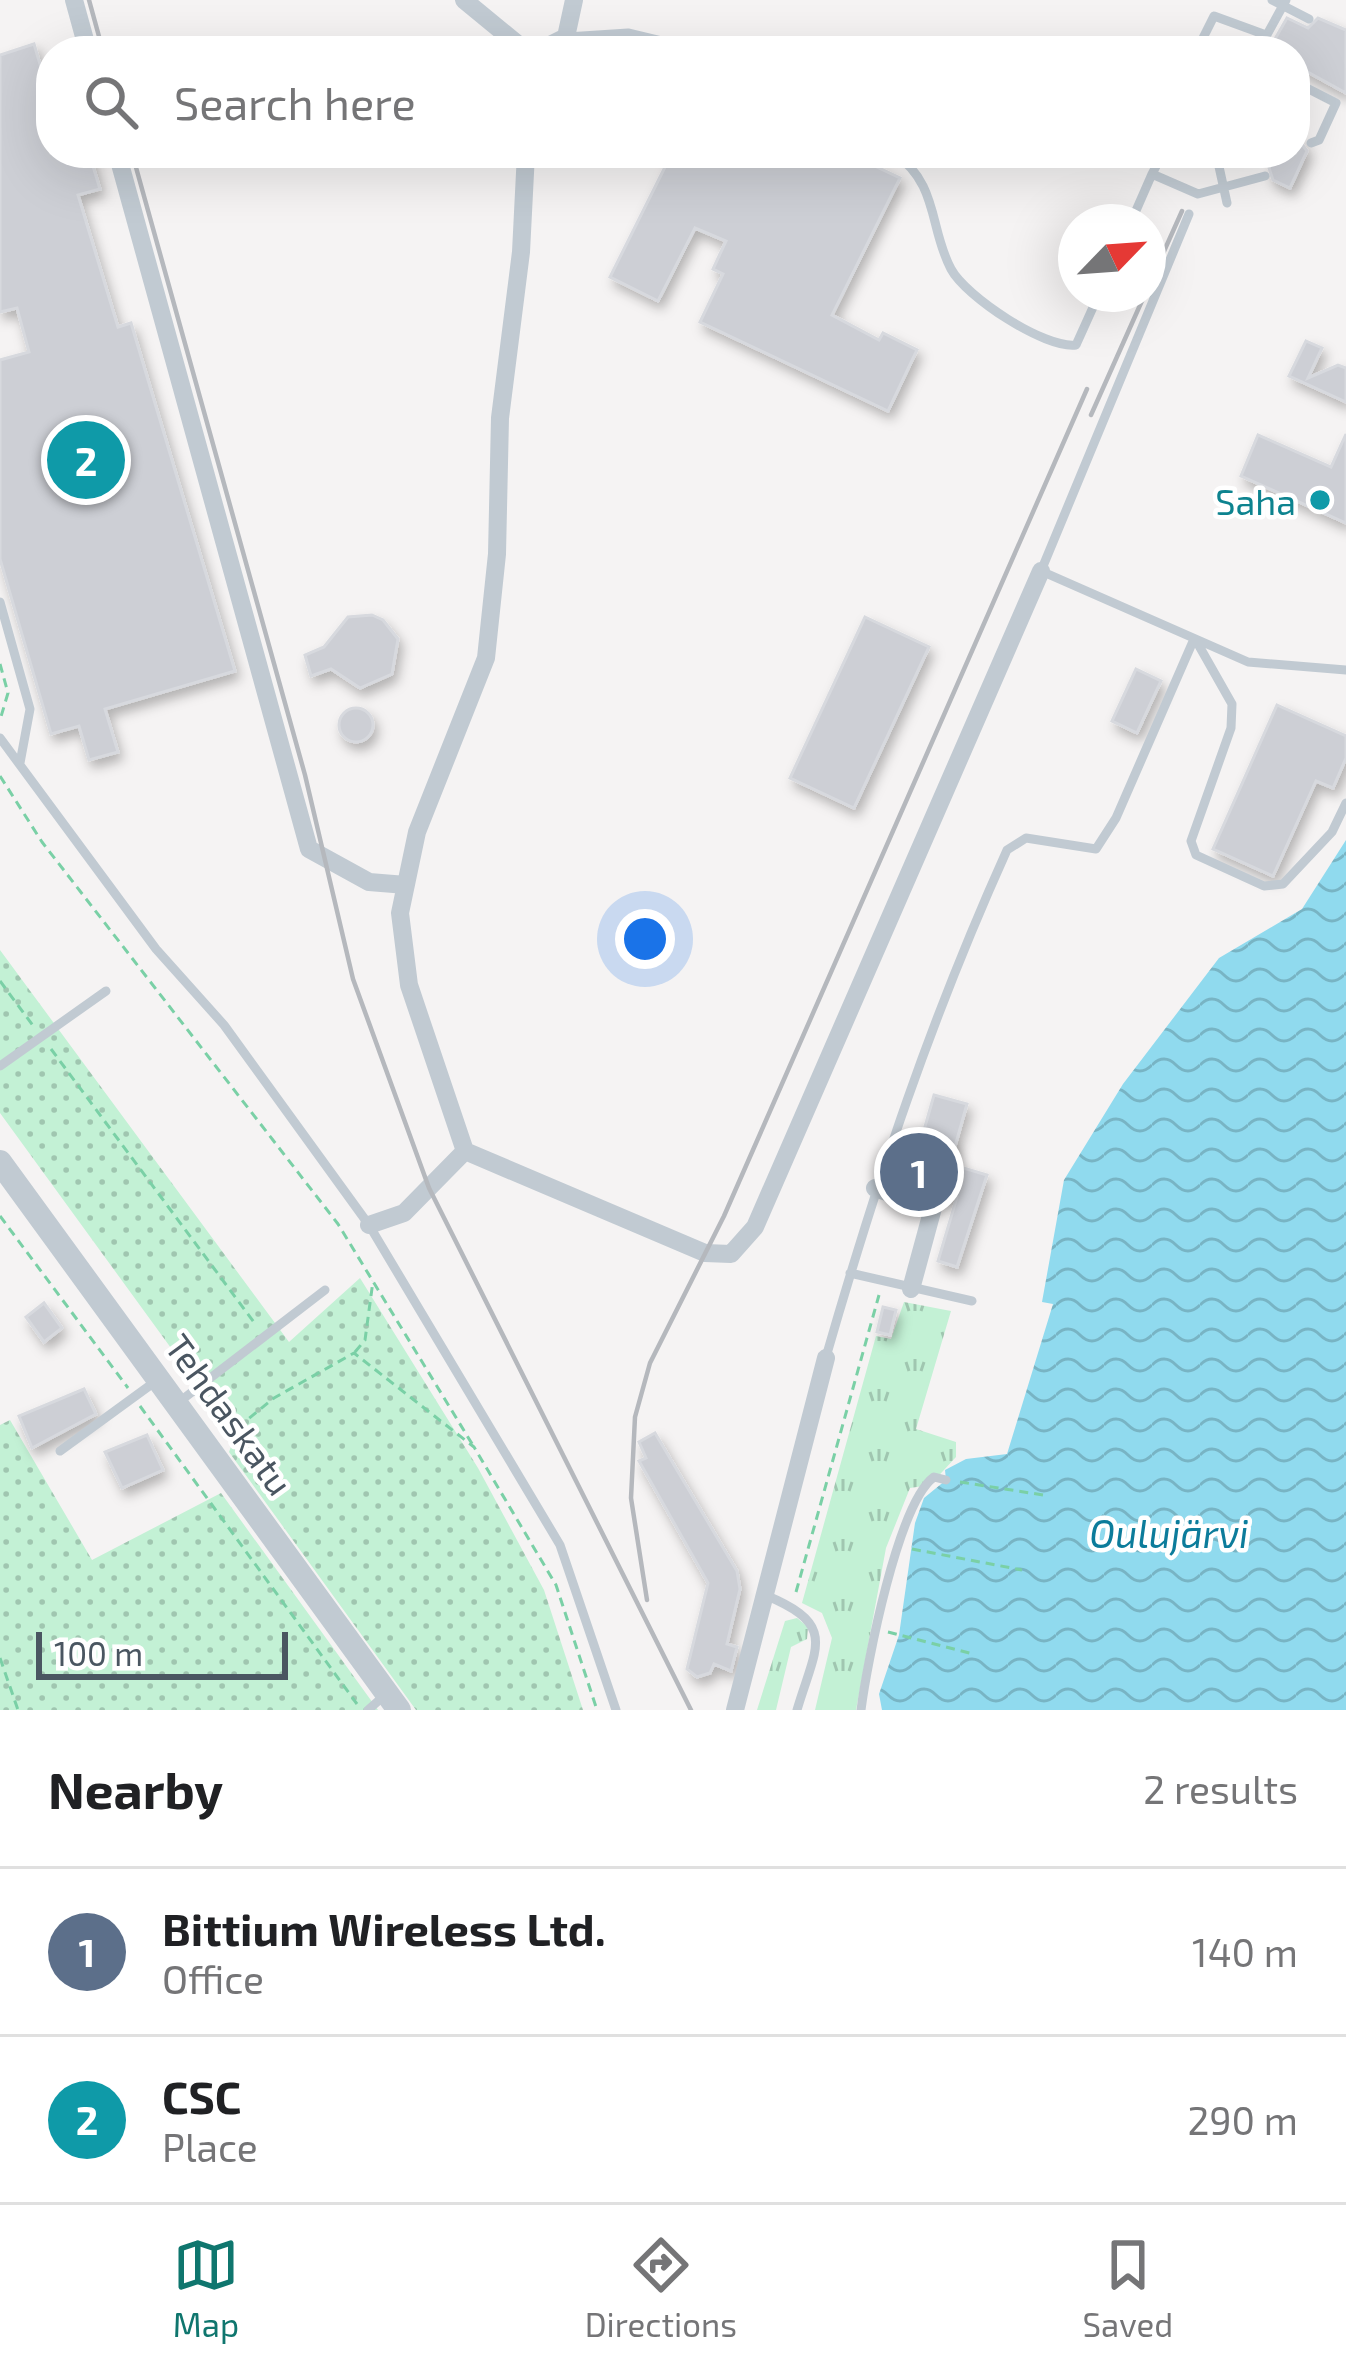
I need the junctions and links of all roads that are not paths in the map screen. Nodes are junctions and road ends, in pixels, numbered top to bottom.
1 (74, 0) edge
2 (464, 0) edge
3 (574, 0) edge
4 (1280, 2) edge
5 (1309, 19) dead end
6 (1266, 35) joint
7 (84, 36) edge
8 (508, 36) edge
9 (566, 36) edge
10 (582, 36) edge
11 (641, 36) edge
12 (1205, 36) edge
13 (1310, 90) edge
14 (1311, 143) dead end
15 (121, 168) edge
16 (525, 168) edge
17 (913, 168) edge
18 (1156, 168) edge
19 (1219, 168) edge
20 (1153, 174) junction
21 (1265, 176) dead end
22 (1223, 187) junction
23 (1227, 203) dead end
24 (1139, 204) edge
25 (1190, 214) dead end
26 (1091, 312) edge
27 (1041, 571) junction
28 (0, 602) edge
29 (1194, 639) junction
30 (1346, 670) edge
31 (0, 738) edge
32 (20, 763) junction
33 (1346, 803) edge
34 (406, 885) junction
35 (106, 991) dead end
36 (0, 1066) edge
37 (465, 1151) junction
38 (0, 1162) edge
39 (875, 1188) junction
40 (369, 1225) junction
41 (850, 1273) junction
42 (911, 1289) junction
43 (325, 1290) dead end
44 (972, 1301) dead end
45 (826, 1358) joint
46 (160, 1378) junction
47 (179, 1402) junction
48 (59, 1451) dead end
49 (946, 1480) road end
50 (765, 1595) junction
51 (379, 1706) edge
52 (616, 1710) edge
53 (735, 1710) edge
54 (797, 1710) edge
55 (861, 1710) edge

1 - 7 street
2 - 8 street
3 - 9 street
4 - 5 lane
4 - 6 lane
6 - 12 lane
10 - 11 lane
13 - 14 lane
15 - 34 street
16 - 34 street
17 - 26 lane
18 - 20 lane
19 - 22 lane
20 - 22 lane
20 - 24 lane
21 - 22 lane
22 - 23 lane
25 - 27 lane
27 - 29 lane
27 - 37 street
28 - 32 lane
29 - 30 lane
29 - 33 lane
29 - 39 lane
31 - 32 lane
32 - 40 lane
34 - 37 street
35 - 36 lane
37 - 40 street
38 - 46 street, Tehdaskatu
39 - 41 lane
39 - 42 street
40 - 52 lane
41 - 42 lane
41 - 45 lane
42 - 44 lane
43 - 47 lane
45 - 50 street
46 - 47 street, Tehdaskatu
46 - 48 lane
47 - 51 street, Tehdaskatu
49 - 55 lane
50 - 53 street
50 - 54 lane

